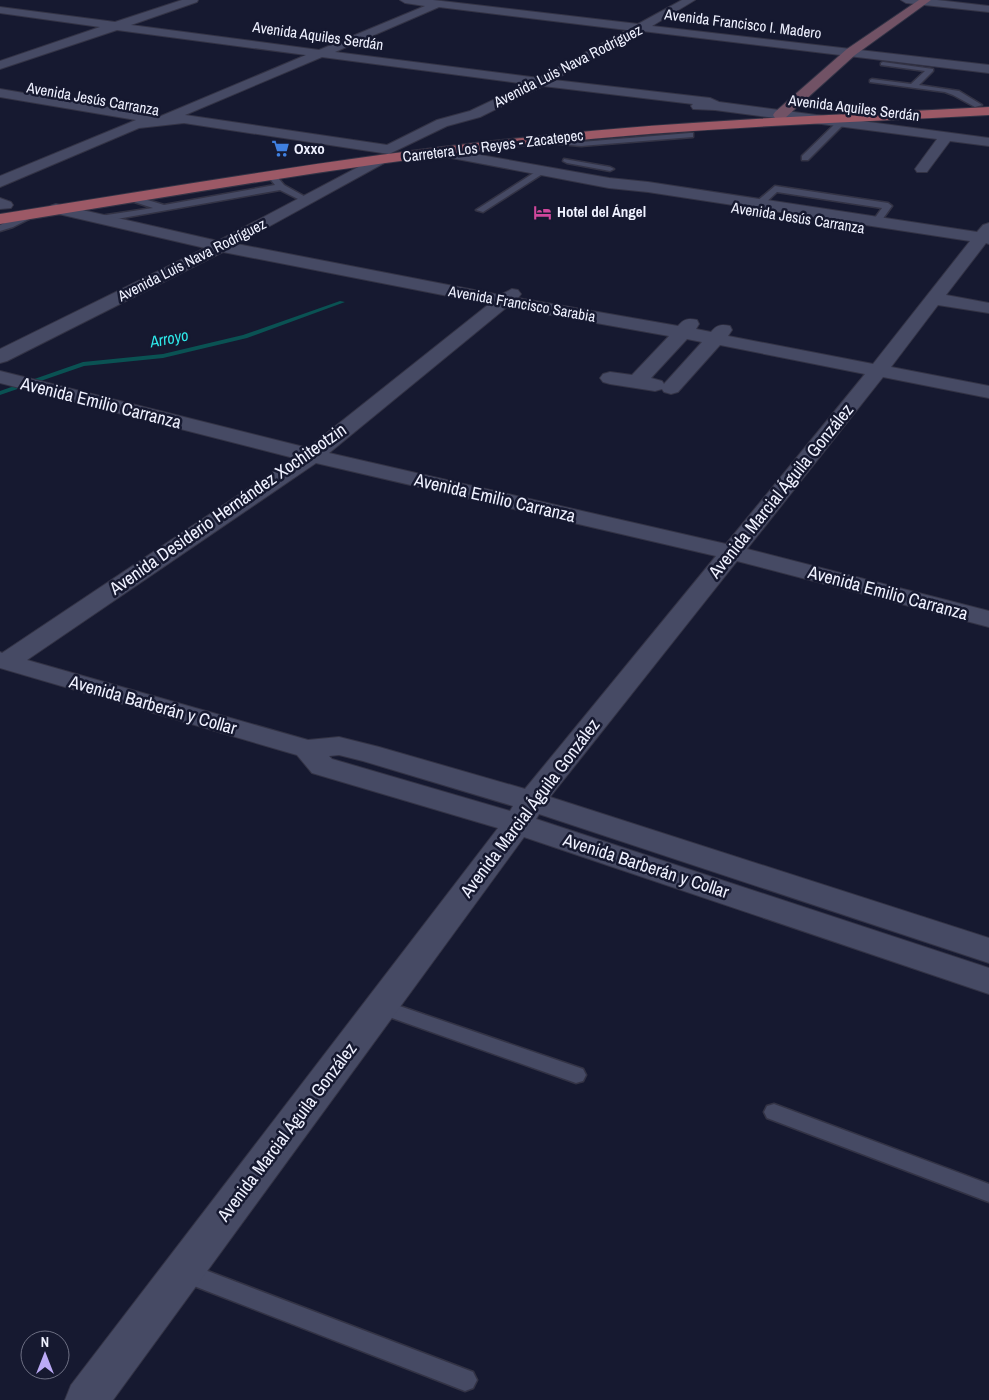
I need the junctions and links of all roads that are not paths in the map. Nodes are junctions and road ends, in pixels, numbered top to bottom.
1 (193, 0) edge
2 (405, 0) edge
3 (457, 0) edge
4 (674, 0) edge
5 (687, 0) edge
6 (906, 0) edge
7 (939, 0) edge
8 (422, 1) edge
9 (925, 1) edge
10 (444, 2) edge
11 (989, 5) edge
12 (989, 9) edge
13 (0, 10) edge
14 (547, 10) junction
15 (535, 15) junction
16 (369, 24) junction
17 (644, 24) junction
18 (115, 26) junction
19 (388, 26) junction
20 (627, 26) junction
21 (342, 34) junction
22 (361, 37) junction
23 (578, 50) junction
24 (854, 50) junction
25 (305, 51) junction
26 (598, 52) junction
27 (322, 53) junction
28 (989, 62) edge
29 (966, 63) junction
30 (883, 64) dead end
31 (0, 65) edge
32 (989, 69) edge
33 (240, 77) junction
34 (256, 80) junction
35 (520, 80) junction
36 (872, 81) dead end
37 (541, 82) junction
38 (0, 84) edge
39 (913, 86) junction
40 (0, 93) edge
41 (199, 94) junction
42 (217, 96) junction
43 (985, 107) edge
44 (161, 115) junction
45 (780, 115) junction
46 (180, 116) junction
47 (141, 120) junction
48 (822, 120) junction
49 (442, 123) junction
50 (841, 123) junction
51 (690, 136) dead end
52 (946, 136) junction
53 (538, 140) junction
54 (989, 142) edge
55 (441, 152) junction
56 (385, 155) junction
57 (805, 158) dead end
58 (567, 161) dead end
59 (589, 166) junction
60 (922, 169) dead end
61 (544, 171) junction
62 (609, 176) junction
63 (574, 177) junction
64 (276, 181) junction
65 (0, 182) edge
66 (307, 200) junction
67 (133, 206) junction
68 (1, 208) edge
69 (164, 208) junction
70 (56, 209) joint
71 (480, 210) dead end
72 (96, 211) junction
73 (32, 214) junction
74 (0, 228) edge
75 (237, 238) junction
76 (985, 240) edge
77 (219, 246) junction
78 (509, 296) junction
79 (934, 299) junction
80 (989, 308) edge
81 (686, 328) junction
82 (719, 334) junction
83 (0, 357) edge
84 (883, 365) junction
85 (0, 378) edge
86 (610, 378) dead end
87 (989, 380) edge
88 (637, 382) junction
89 (989, 392) edge
90 (312, 456) junction
91 (731, 552) junction
92 (989, 619) edge
93 (3, 661) edge
94 (525, 813) junction
95 (828, 911) junction
96 (989, 951) edge
97 (989, 981) edge
98 (382, 1007) junction
99 (576, 1075) dead end
100 (774, 1112) dead end
101 (989, 1193) edge
102 (183, 1271) junction
103 (465, 1380) dead end
104 (86, 1400) edge

1 - 18 street
2 - 8 street
3 - 14 street, Avenida Francisco I. Madero
4 - 17 street, Avenida Luis Nava Rodríguez
5 - 17 street, Avenida Luis Nava Rodríguez
6 - 9 street
7 - 11 street
8 - 10 street
8 - 16 street
9 - 12 street
9 - 24 main road
10 - 15 street
10 - 19 street
13 - 18 street, Avenida Aquiles Serdán
14 - 15 street
14 - 17 street, Avenida Francisco I. Madero
15 - 20 street
16 - 19 street
16 - 21 street
17 - 20 street, Avenida Luis Nava Rodríguez
17 - 24 street, Avenida Francisco I. Madero
17 - 26 street, Avenida Luis Nava Rodríguez
18 - 25 street, Avenida Aquiles Serdán
18 - 31 street
19 - 22 street
20 - 23 street, Avenida Luis Nava Rodríguez
21 - 22 street
21 - 25 street
22 - 27 street
23 - 26 street
23 - 35 street, Avenida Luis Nava Rodríguez
24 - 29 street, Avenida Francisco I. Madero
24 - 45 main road
25 - 27 street, Avenida Aquiles Serdán
25 - 33 street
26 - 37 street, Avenida Luis Nava Rodríguez
27 - 34 street
27 - 35 street, Avenida Aquiles Serdán
28 - 29 street, Avenida Francisco I. Madero
29 - 32 street, Avenida Francisco I. Madero
30 - 39 lane
33 - 34 street
33 - 41 street
34 - 42 street
35 - 37 street, Avenida Aquiles Serdán
35 - 49 street, Avenida Luis Nava Rodríguez
36 - 39 lane
37 - 45 street, Avenida Aquiles Serdán
37 - 49 street, Avenida Luis Nava Rodríguez
38 - 44 street, Avenida Jesús Carranza
39 - 43 lane
40 - 47 street, Avenida Jesús Carranza
41 - 42 street
41 - 44 street
42 - 46 street
43 - 45 main road, Carretera Los Reyes - Zacatepec
43 - 48 main road, Carretera Los Reyes - Zacatepec
44 - 46 street, Avenida Jesús Carranza
44 - 47 street
45 - 48 street, Avenida Aquiles Serdán
45 - 56 main road, Carretera Los Reyes - Zacatepec
46 - 56 street, Avenida Jesús Carranza
47 - 65 street
48 - 50 street, Avenida Aquiles Serdán
48 - 53 main road, Carretera Los Reyes - Zacatepec
49 - 56 street, Avenida Luis Nava Rodríguez
50 - 52 street, Avenida Aquiles Serdán
50 - 57 lane
51 - 53 lane
52 - 54 street, Avenida Aquiles Serdán
52 - 60 street
53 - 55 main road, Carretera Los Reyes - Zacatepec
55 - 56 main road, Carretera Los Reyes - Zacatepec
55 - 61 street, Avenida Jesús Carranza
56 - 64 main road, Carretera Los Reyes - Zacatepec
56 - 66 street, Avenida Luis Nava Rodríguez
56 - 68 main road, Carretera Los Reyes - Zacatepec
58 - 59 lane
59 - 62 lane
59 - 63 lane
61 - 63 street, Avenida Jesús Carranza
61 - 71 lane
62 - 63 street, Avenida Jesús Carranza
62 - 76 street, Avenida Jesús Carranza
62 - 76 street, Avenida Jesús Carranza
64 - 66 lane
64 - 67 main road, Carretera Los Reyes - Zacatepec
64 - 69 lane
66 - 75 street, Avenida Luis Nava Rodríguez
67 - 69 lane
67 - 69 lane
67 - 72 street, Avenida Francisco Sarabia
67 - 75 street, Avenida Francisco Sarabia
68 - 73 main road, Carretera Los Reyes - Zacatepec
70 - 72 street, Avenida Francisco Sarabia
70 - 73 main road, Carretera Los Reyes - Zacatepec
72 - 77 street, Avenida Francisco Sarabia
73 - 74 lane
75 - 77 street, Avenida Luis Nava Rodríguez
75 - 78 street, Avenida Francisco Sarabia
76 - 79 street, Avenida Marcial Águila González
77 - 78 street, Avenida Francisco Sarabia
77 - 83 street, Avenida Luis Nava Rodríguez
78 - 81 street, Avenida Francisco Sarabia
78 - 90 street, Avenida Desiderio Hernández Xochiteotzin
79 - 80 street
79 - 84 street, Avenida Marcial Águila González
81 - 82 street, Avenida Francisco Sarabia
81 - 88 street
82 - 84 street, Avenida Francisco Sarabia
82 - 88 street
84 - 87 street, Avenida Francisco Sarabia
84 - 89 street, Avenida Francisco Sarabia
84 - 91 street, Avenida Marcial Águila González
85 - 90 street, Avenida Emilio Carranza
86 - 88 street
90 - 91 street, Avenida Emilio Carranza
90 - 93 street, Avenida Desiderio Hernández Xochiteotzin
91 - 92 street, Avenida Emilio Carranza
91 - 94 street, Avenida Marcial Águila González
93 - 94 street, Avenida Barberán y Collar
94 - 95 street, Avenida Barberán y Collar
94 - 98 street, Avenida Marcial Águila González
95 - 96 street, Avenida Barberán y Collar
95 - 97 street, Avenida Barberán y Collar
98 - 99 lane
98 - 102 street, Avenida Marcial Águila González
100 - 101 lane
102 - 103 lane
102 - 104 street, Avenida Marcial Águila González

